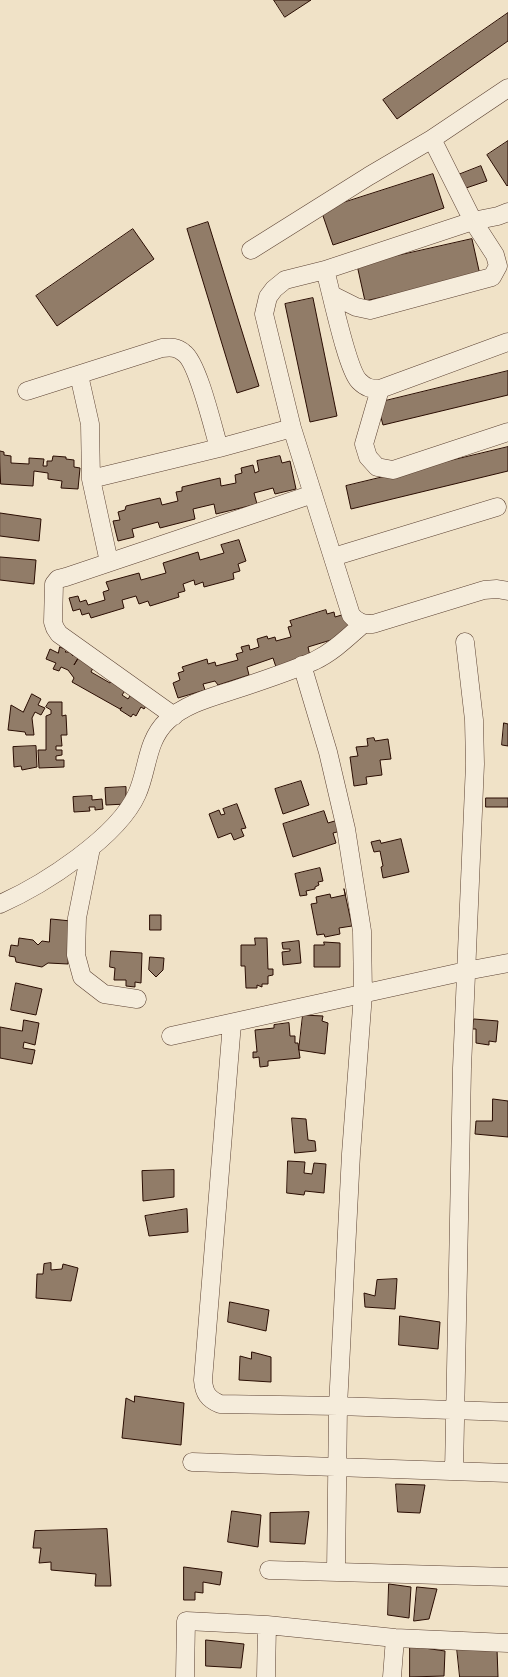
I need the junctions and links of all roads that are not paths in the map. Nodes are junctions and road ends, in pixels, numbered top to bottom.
1 (508, 88) edge
2 (432, 139) junction
3 (508, 212) edge
4 (473, 221) junction
5 (251, 250) dead end
6 (325, 270) junction
7 (332, 295) junction
8 (508, 342) edge
9 (79, 375) junction
10 (380, 389) junction
11 (27, 391) dead end
12 (292, 428) junction
13 (508, 432) edge
14 (219, 448) junction
15 (91, 479) junction
16 (313, 494) junction
17 (497, 507) dead end
18 (333, 557) junction
19 (110, 562) junction
20 (508, 591) edge
21 (363, 624) junction
22 (465, 642) dead end
23 (302, 666) junction
24 (174, 716) junction
25 (91, 848) junction
26 (0, 904) edge
27 (508, 963) edge
28 (466, 971) junction
29 (363, 994) junction
30 (137, 999) dead end
31 (232, 1023) junction
32 (171, 1036) dead end
33 (338, 1406) junction
34 (455, 1411) junction
35 (508, 1412) edge
36 (192, 1462) dead end
37 (337, 1467) junction
38 (454, 1471) junction
39 (508, 1473) edge
40 (269, 1570) dead end
41 (336, 1572) junction
42 (508, 1577) edge
43 (268, 1625) junction
44 (395, 1638) junction
45 (508, 1643) edge
46 (185, 1677) edge
47 (266, 1677) edge
48 (392, 1677) edge

1 - 2 street
2 - 4 street
2 - 5 street
3 - 4 street
4 - 6 street
4 - 7 street
6 - 7 street
6 - 12 street
7 - 10 street
8 - 10 street
9 - 11 street
9 - 14 street
9 - 15 street
10 - 13 street
12 - 14 street
12 - 16 street
14 - 15 street
15 - 19 street
16 - 18 street
16 - 19 street
17 - 18 street
18 - 21 street
19 - 24 street
20 - 21 street
21 - 23 street
22 - 28 street
23 - 24 street
23 - 29 street
24 - 25 street
25 - 26 street
25 - 30 street
27 - 28 street
28 - 29 street
28 - 34 street
29 - 31 street
29 - 33 street
31 - 32 street
31 - 33 street
33 - 34 street
33 - 37 street
34 - 35 street
34 - 38 street
36 - 37 street
37 - 38 street
37 - 41 street
38 - 39 street
40 - 41 street
41 - 42 street
43 - 44 street
43 - 46 street
43 - 47 street
44 - 45 street
44 - 48 street

